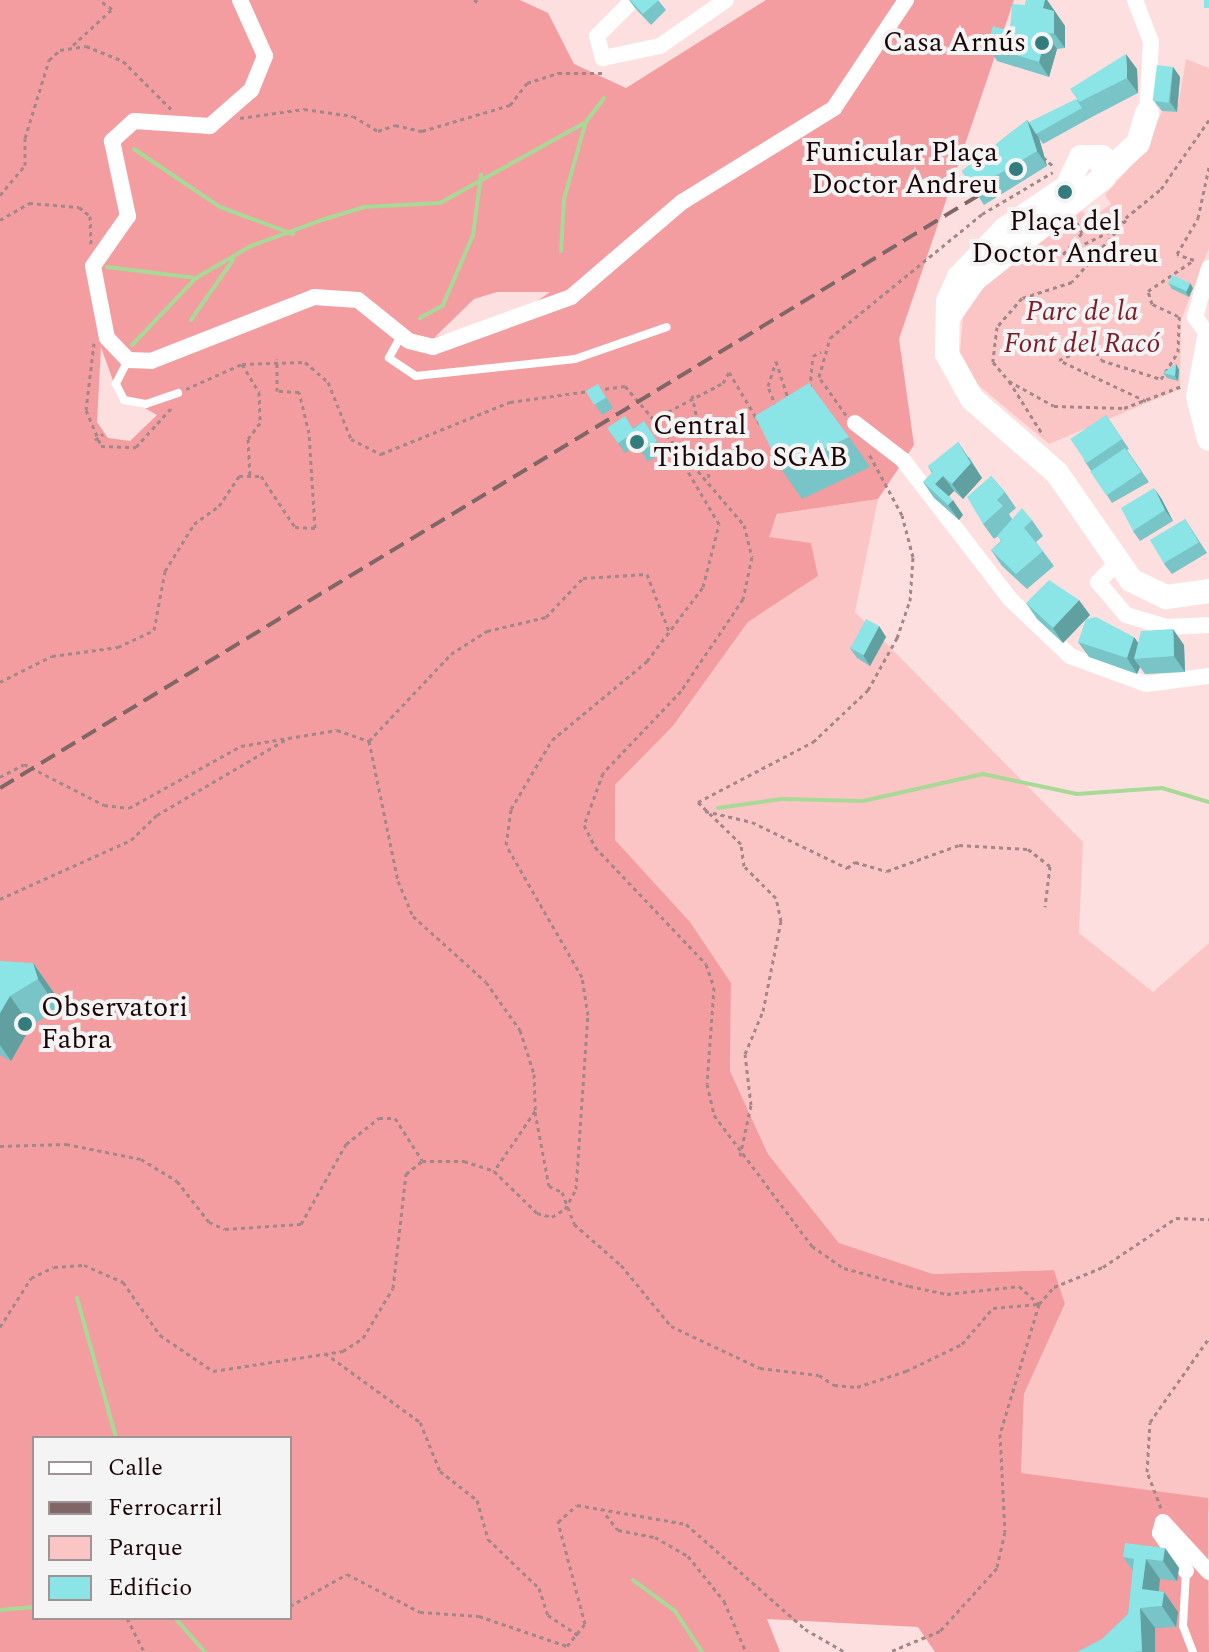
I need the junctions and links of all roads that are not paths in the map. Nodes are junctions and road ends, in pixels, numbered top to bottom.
1 (240, 0) edge
2 (633, 0) edge
3 (906, 0) edge
4 (1135, 0) edge
5 (720, 3) edge
6 (1147, 113) joint
7 (1209, 268) edge
8 (667, 327) dead end
9 (401, 336) junction
10 (1209, 337) edge
11 (128, 360) junction
12 (178, 393) road end
13 (855, 423) road end
14 (1209, 439) edge
15 (1116, 564) junction
16 (1209, 591) edge
17 (1209, 625) edge
18 (1209, 676) edge
19 (1186, 1571) joint
20 (1209, 1572) edge
21 (1193, 1652) edge

1 - 11 street
2 - 5 street
3 - 9 street
4 - 6 street
6 - 15 street
7 - 10 street
8 - 9 lane
9 - 11 street
10 - 14 street
11 - 12 lane
13 - 18 street
15 - 16 street
15 - 17 street
19 - 20 street
19 - 21 lane

